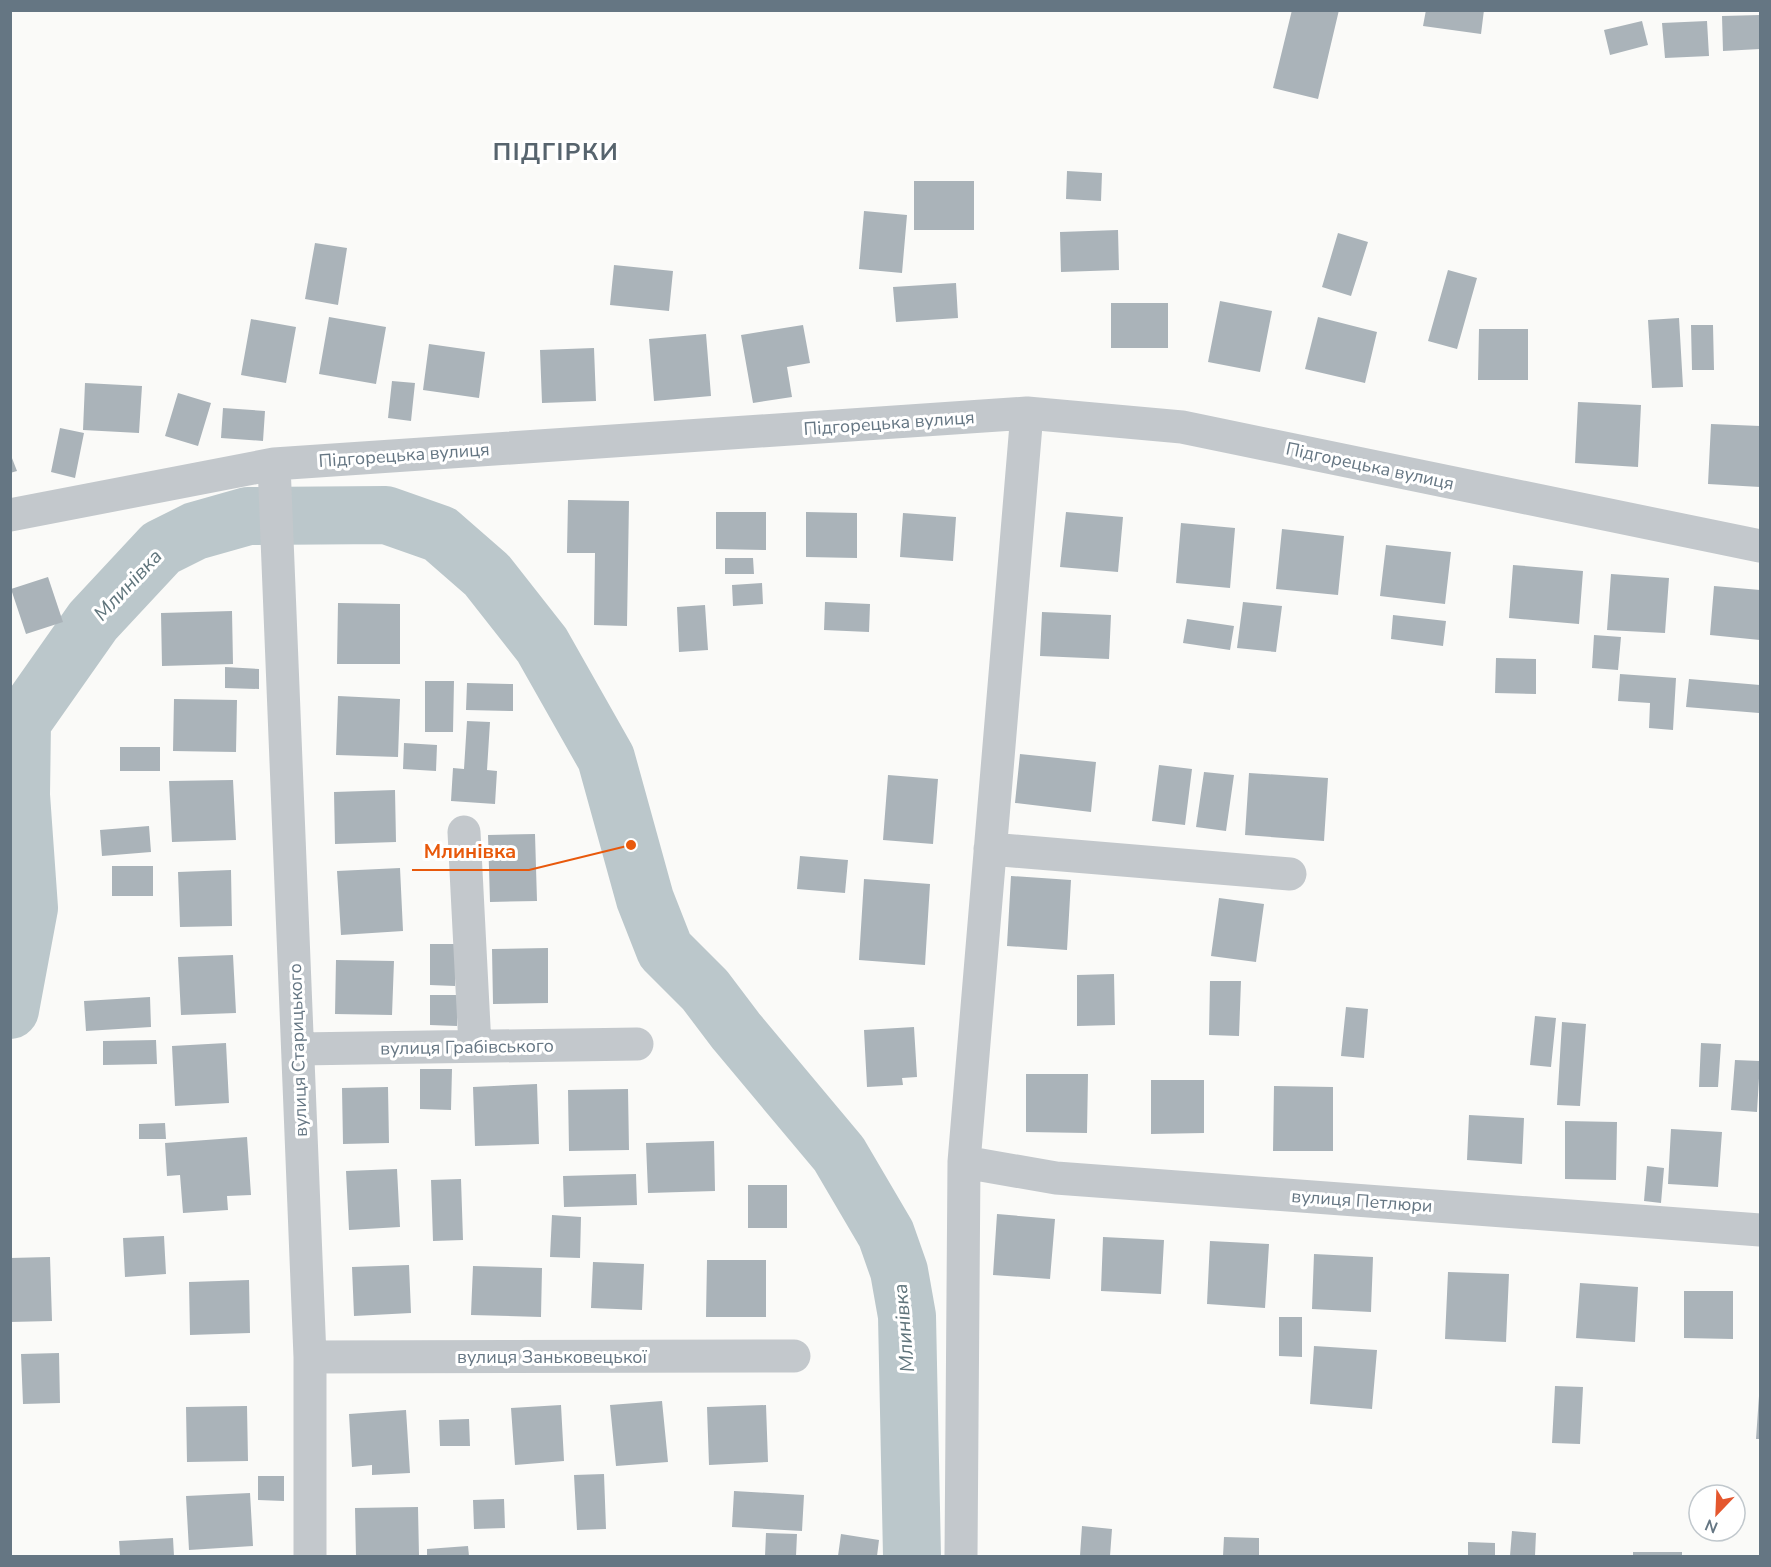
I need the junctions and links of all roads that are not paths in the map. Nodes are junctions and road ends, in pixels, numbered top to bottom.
1 (1027, 413) junction
2 (275, 476) junction
3 (10, 516) edge
4 (1761, 546) edge
5 (464, 832) dead end
6 (990, 849) junction
7 (1290, 874) dead end
8 (637, 1044) dead end
9 (475, 1046) junction
10 (298, 1049) junction
11 (964, 1162) junction
12 (1761, 1230) edge
13 (794, 1356) dead end
14 (310, 1357) junction
15 (310, 1557) edge
16 (961, 1557) edge

1 - 2 street, Підгорецька вулиця
1 - 4 street, Підгорецька вулиця
1 - 6 street
2 - 3 street, Підгорецька вулиця
2 - 10 street, вулиця Старицького
5 - 9 street
6 - 7 street
6 - 11 street
8 - 9 street, вулиця Грабівського
9 - 10 street, вулиця Грабівського
10 - 14 street, вулиця Старицького
11 - 12 street, вулиця Петлюри
11 - 16 street
13 - 14 street, вулиця Заньковецької
14 - 15 street, вулиця Старицького

